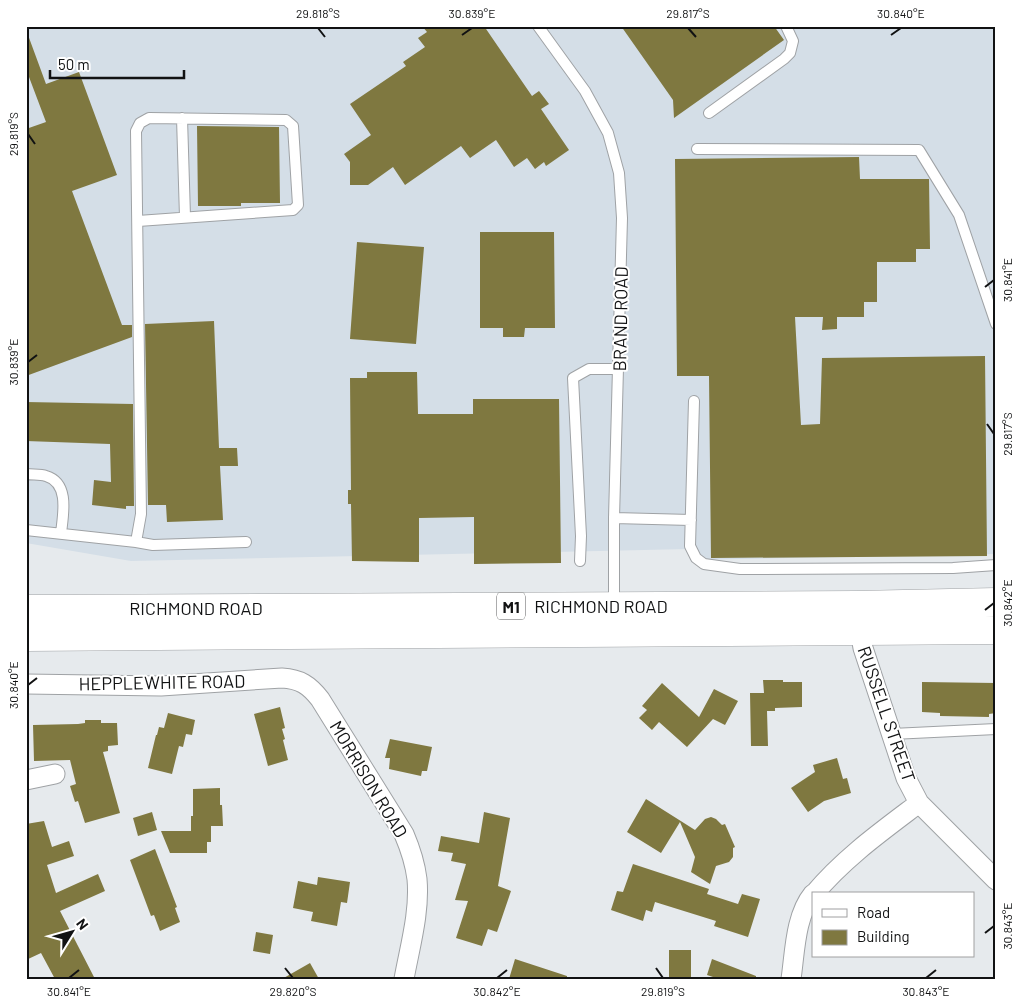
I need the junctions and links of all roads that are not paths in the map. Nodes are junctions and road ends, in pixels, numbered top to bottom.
1 (538, 26) edge
2 (786, 26) edge
3 (710, 113) dead end
4 (182, 118) junction
5 (697, 149) dead end
6 (185, 218) junction
7 (138, 221) junction
8 (996, 324) edge
9 (618, 369) junction
10 (694, 401) dead end
11 (26, 474) edge
12 (614, 518) junction
13 (691, 520) junction
14 (26, 530) edge
15 (61, 533) junction
16 (136, 542) junction
17 (246, 542) dead end
18 (580, 561) dead end
19 (996, 564) edge
20 (996, 602) edge
21 (26, 609) edge
22 (858, 618) junction
23 (614, 620) junction
24 (996, 630) edge
25 (26, 638) edge
26 (26, 684) edge
27 (320, 699) joint
28 (996, 728) edge
29 (892, 734) junction
30 (55, 774) dead end
31 (26, 780) edge
32 (920, 803) junction
33 (996, 880) edge
34 (815, 892) edge
35 (812, 895) edge
36 (404, 979) edge
37 (791, 979) edge

1 - 9 lane, BRAND ROAD
2 - 3 lane
4 - 6 lane
4 - 6 lane
4 - 7 lane
5 - 8 lane
6 - 7 lane
7 - 16 lane
9 - 12 lane, BRAND ROAD
9 - 18 lane
10 - 13 lane
11 - 15 lane
12 - 13 lane
12 - 23 lane, BRAND ROAD
13 - 19 lane
14 - 15 lane
15 - 16 lane
16 - 17 lane
20 - 22 highway, RICHMOND ROAD / M1
21 - 23 highway, RICHMOND ROAD / M1
22 - 23 highway, RICHMOND ROAD / M1
22 - 24 highway, RICHMOND ROAD / M1
22 - 29 street, RUSSELL STREET
23 - 25 highway, RICHMOND ROAD / M1
26 - 27 street, HEPPLEWHITE ROAD
27 - 36 street, MORRISON ROAD
28 - 29 lane
29 - 32 street, RUSSELL STREET
30 - 31 street
32 - 33 street, RUSSELL STREET
32 - 34 street
35 - 37 street

